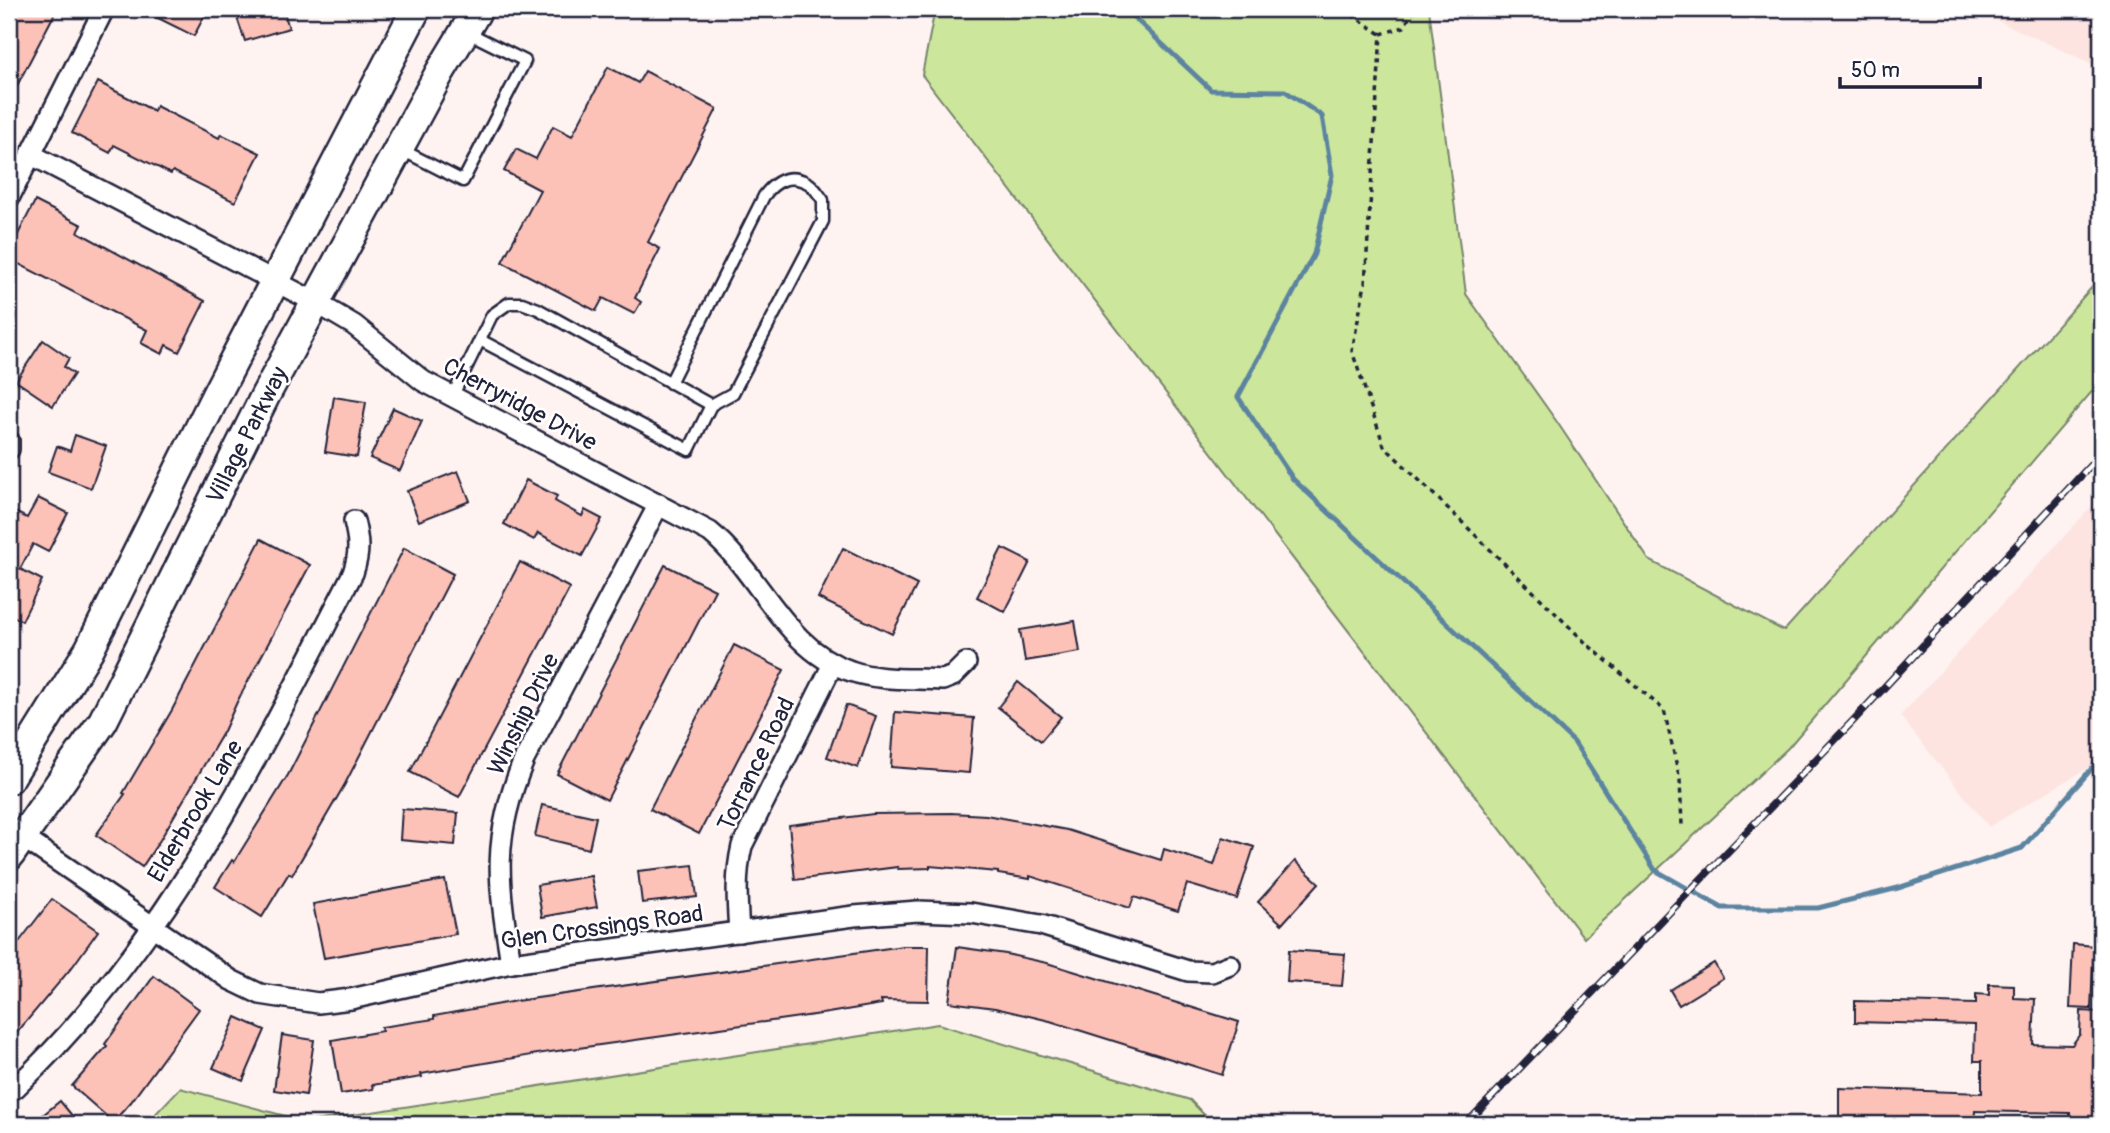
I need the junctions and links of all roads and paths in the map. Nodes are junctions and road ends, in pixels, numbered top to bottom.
1 (104, 9) edge
2 (416, 9) edge
3 (1343, 9) edge
4 (1414, 9) edge
5 (472, 20) edge
6 (1381, 34) junction
7 (399, 148) junction
8 (30, 154) junction
9 (9, 198) edge
10 (274, 281) junction
11 (315, 302) junction
12 (480, 340) junction
13 (670, 383) junction
14 (452, 397) junction
15 (711, 405) junction
16 (9, 441) edge
17 (9, 449) edge
18 (659, 504) junction
19 (354, 521) dead end
20 (966, 663) dead end
21 (833, 664) junction
22 (9, 779) edge
23 (1682, 825) dead end
24 (13, 841) edge
25 (152, 926) junction
26 (739, 932) junction
27 (511, 963) junction
28 (1230, 965) dead end
29 (9, 1091) edge

1 - 8 street
2 - 10 main road, Village Parkway
3 - 6 path
4 - 6 path
5 - 7 main road, Village Parkway
5 - 7 lane
6 - 23 path
7 - 11 main road, Village Parkway
8 - 9 street
8 - 10 street, Cherryridge Drive
10 - 11 street, Cherryridge Drive
10 - 22 main road, Village Parkway
11 - 14 street, Cherryridge Drive
11 - 24 main road, Village Parkway
12 - 13 lane
12 - 14 lane
12 - 15 lane
13 - 15 lane
13 - 15 lane
14 - 18 street, Cherryridge Drive
16 - 17 street
18 - 21 street, Cherryridge Drive
18 - 27 street, Winship Drive
19 - 25 street, Elderbrook Lane
20 - 21 street, Cherryridge Drive
21 - 26 street, Torrance Road
24 - 25 street, Glen Crossings Road
25 - 27 street, Glen Crossings Road
25 - 29 street, Elderbrook Lane
26 - 27 street, Glen Crossings Road
26 - 28 street, Glen Crossings Road

